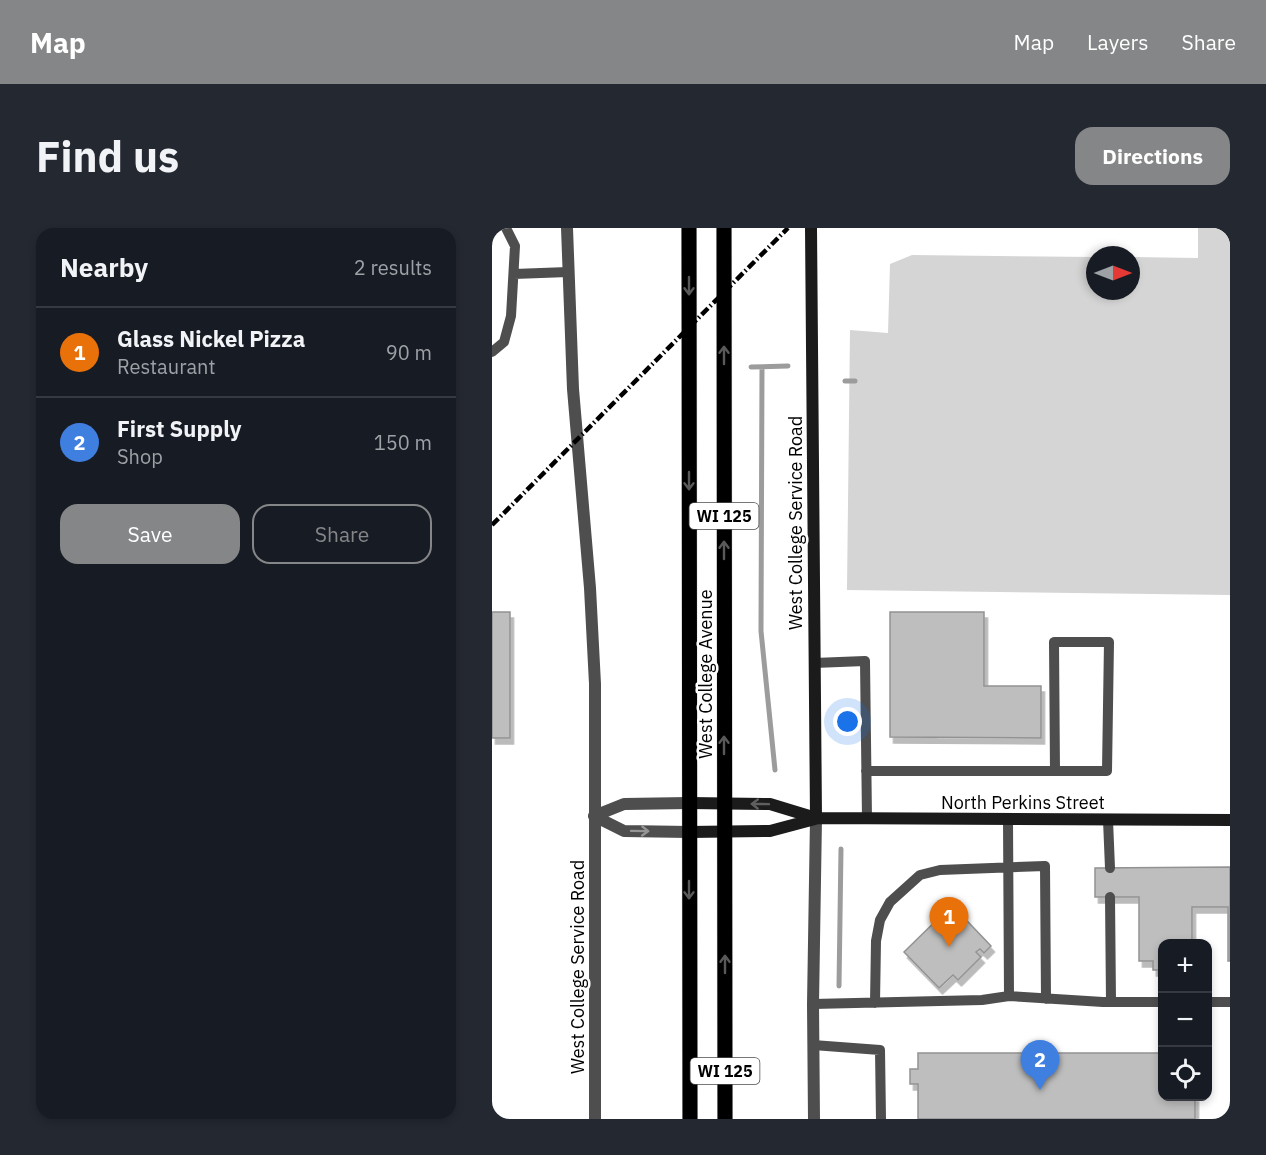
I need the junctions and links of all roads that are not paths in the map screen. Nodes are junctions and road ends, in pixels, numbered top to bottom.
1 (506, 228) edge
2 (567, 228) edge
3 (689, 228) edge
4 (724, 228) edge
5 (811, 228) edge
6 (568, 272) junction
7 (514, 274) junction
8 (492, 352) edge
9 (814, 663) junction
10 (866, 771) junction
11 (1054, 771) junction
12 (688, 803) junction
13 (725, 803) junction
14 (594, 816) junction
15 (816, 818) junction
16 (867, 819) junction
17 (1008, 820) junction
18 (1108, 820) junction
19 (1230, 820) edge
20 (688, 832) junction
21 (724, 832) junction
22 (1110, 868) dead end
23 (1008, 869) junction
24 (1110, 897) dead end
25 (1009, 996) junction
26 (1046, 999) junction
27 (1111, 1002) junction
28 (1158, 1002) edge
29 (1212, 1002) edge
30 (1230, 1002) edge
31 (875, 1003) junction
32 (813, 1004) junction
33 (813, 1045) junction
34 (595, 1119) edge
35 (690, 1119) edge
36 (725, 1119) edge
37 (814, 1119) edge
38 (881, 1119) edge

1 - 7 lane
2 - 6 street, West College Service Road
3 -> 12 main road, West College Avenue / WI 125
13 -> 4 main road, West College Avenue / WI 125
5 - 9 street, West College Service Road
6 - 7 lane
6 - 14 street, West College Service Road
7 - 8 lane
9 - 10 lane
9 - 15 street, West College Service Road
10 - 11 lane
10 - 16 lane
11 - 11 lane
12 - 13 street
12 - 14 street
12 - 20 main road, West College Avenue / WI 125
15 -> 13 street
13 - 21 main road, West College Avenue / WI 125
14 -> 20 street
14 - 34 street, West College Service Road
15 - 16 street, North Perkins Street
15 - 21 street
15 - 32 street, West College Service Road
16 - 17 street, North Perkins Street
17 - 18 street, North Perkins Street
17 - 23 lane
18 - 19 street, North Perkins Street
18 - 22 lane
20 - 21 street
20 -> 35 main road, West College Avenue / WI 125
36 -> 21 main road, West College Avenue / WI 125
23 - 25 lane
23 - 26 lane
23 - 31 lane
24 - 27 lane
25 - 26 lane
25 - 31 lane
26 - 27 lane
27 - 28 lane
29 - 30 lane
31 - 32 lane
32 - 33 street, West College Service Road
33 - 37 street, West College Service Road
33 - 38 lane

